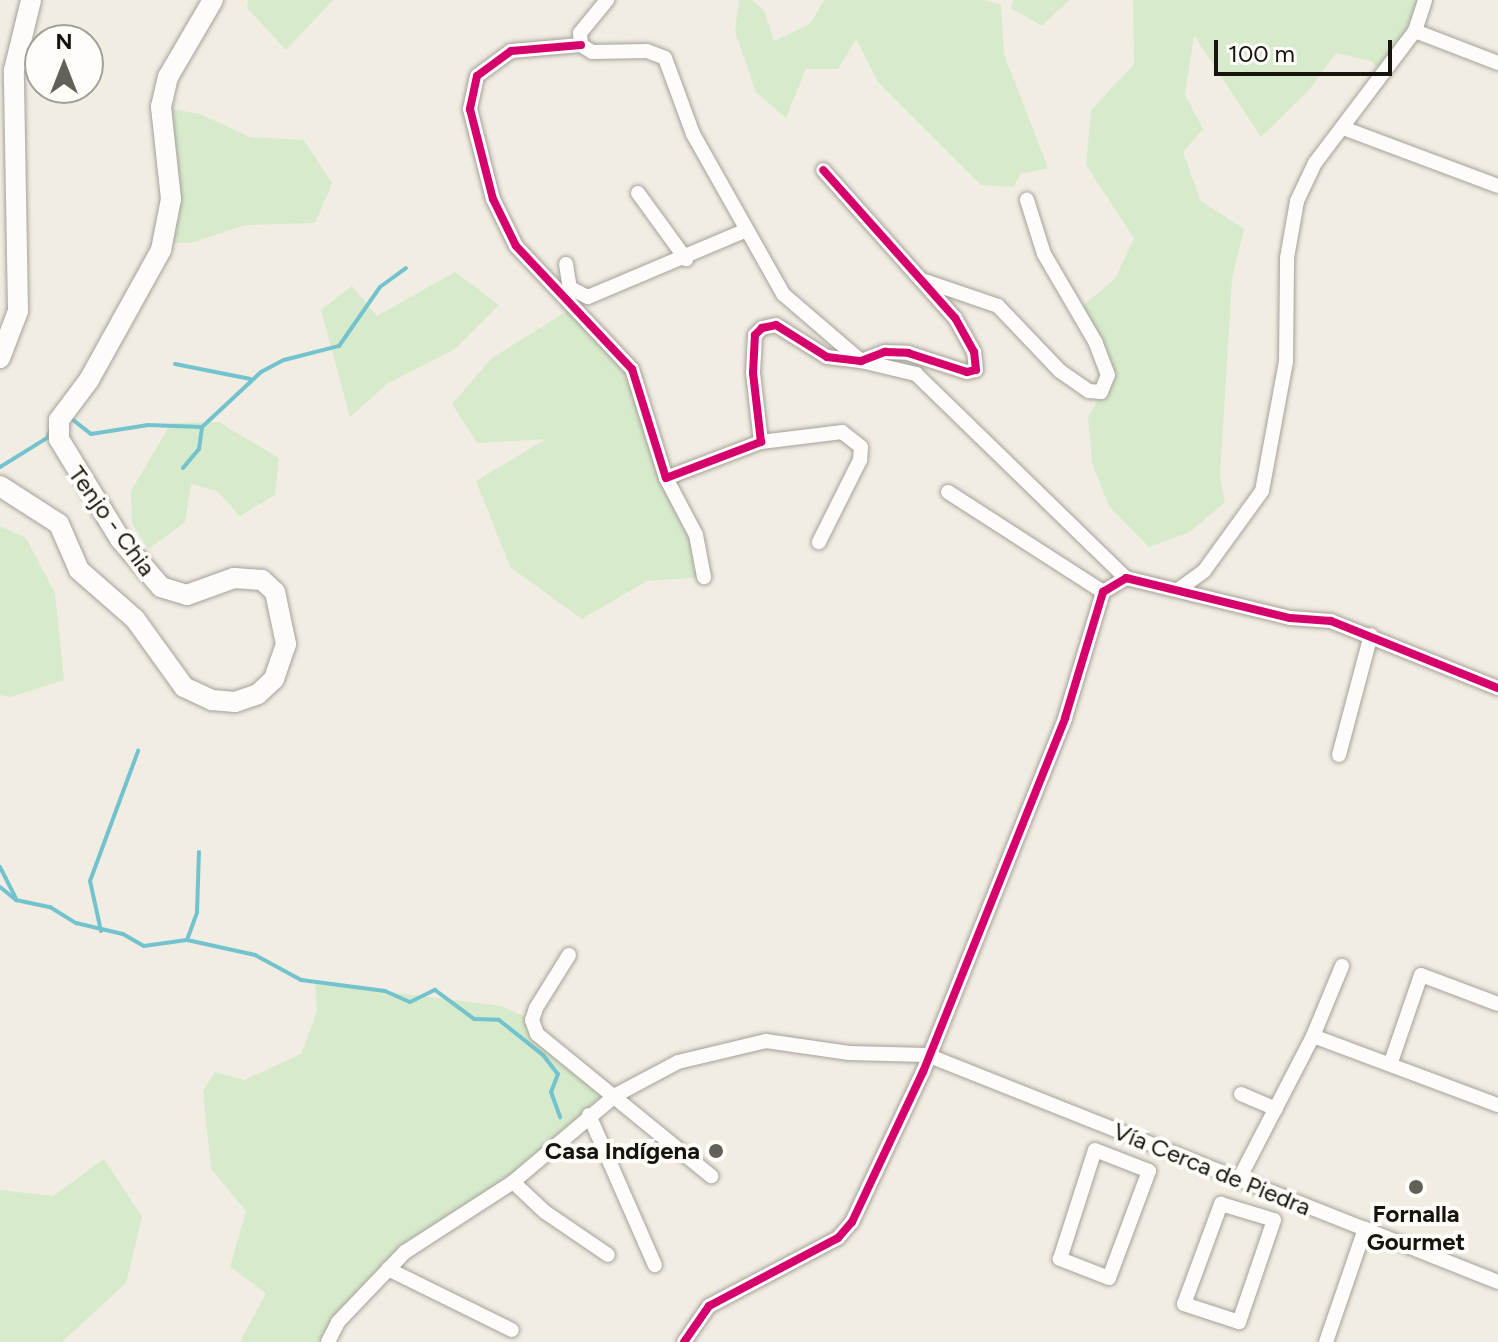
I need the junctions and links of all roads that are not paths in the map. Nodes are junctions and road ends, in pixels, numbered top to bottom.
1 (31, 0) edge
2 (213, 0) edge
3 (607, 0) edge
4 (1425, 0) edge
5 (1415, 31) junction
6 (581, 45) junction
7 (1498, 63) edge
8 (1343, 128) junction
9 (823, 170) dead end
10 (1498, 186) edge
11 (638, 193) dead end
12 (1027, 200) dead end
13 (744, 231) junction
14 (686, 259) junction
15 (566, 264) dead end
16 (921, 279) junction
17 (0, 358) edge
18 (861, 361) junction
19 (761, 442) junction
20 (666, 478) junction
21 (0, 486) edge
22 (948, 492) dead end
23 (819, 542) dead end
24 (1204, 571) junction
25 (704, 577) dead end
26 (1126, 578) junction
27 (1178, 590) junction
28 (1103, 592) junction
29 (1202, 596) junction
30 (1371, 635) junction
31 (1498, 688) edge
32 (1339, 755) dead end
33 (569, 955) dead end
34 (1342, 966) dead end
35 (1498, 1004) edge
36 (1313, 1036) junction
37 (927, 1055) junction
38 (1391, 1062) junction
39 (1241, 1094) dead end
40 (616, 1095) junction
41 (1498, 1105) edge
42 (1276, 1109) junction
43 (589, 1115) junction
44 (1130, 1135) junction
45 (1122, 1160) junction
46 (711, 1176) dead end
47 (1239, 1179) junction
48 (513, 1182) junction
49 (1269, 1191) junction
50 (1261, 1215) junction
51 (1365, 1229) junction
52 (608, 1255) dead end
53 (655, 1265) dead end
54 (388, 1269) junction
55 (1498, 1282) edge
56 (512, 1330) dead end
57 (328, 1342) edge
58 (684, 1342) edge
59 (1326, 1342) edge

1 - 17 street
2 - 21 street, Tenjo - Chia
3 - 6 street
4 - 5 street
5 - 7 street
5 - 8 street
6 - 13 street
6 - 20 street
8 - 10 street
8 - 24 street
9 - 16 street
11 - 14 street
12 - 16 street
13 - 14 street
13 - 18 street
14 - 15 street
16 - 18 street
18 - 19 street
18 - 26 street
19 - 20 street
19 - 23 street
20 - 25 street
22 - 28 street
24 - 27 street
24 - 29 street
26 - 27 street
26 - 28 street
27 - 29 street
28 - 37 street
29 - 30 street
30 - 31 street
30 - 32 street
33 - 40 street
34 - 36 street
35 - 38 street
36 - 38 street
36 - 42 street
37 - 40 street
37 - 44 street, Vía Cerca de Piedra
37 - 58 street
38 - 41 street
39 - 42 street
40 - 43 street
40 - 46 street
42 - 47 street
43 - 48 street
43 - 53 street
44 - 45 street
44 - 47 street, Vía Cerca de Piedra
45 - 45 street
47 - 49 street, Vía Cerca de Piedra
48 - 52 street
48 - 54 street
49 - 50 street
49 - 51 street, Vía Cerca de Piedra
50 - 50 street
51 - 55 street, Vía Cerca de Piedra
51 - 59 street
54 - 56 street
54 - 57 street

